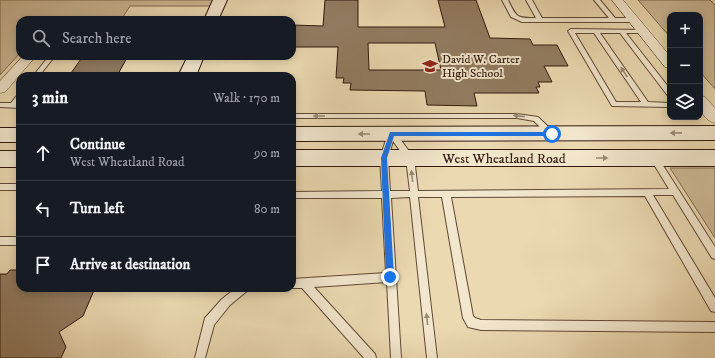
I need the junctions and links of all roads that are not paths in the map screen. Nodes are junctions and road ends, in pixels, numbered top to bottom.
1 (220, 0) edge
2 (505, 0) edge
3 (530, 0) edge
4 (597, 0) edge
5 (617, 0) edge
6 (213, 16) edge
7 (540, 20) junction
8 (612, 20) junction
9 (634, 20) junction
10 (596, 31) junction
11 (622, 31) junction
12 (643, 31) junction
13 (26, 60) edge
14 (49, 60) edge
15 (194, 60) edge
16 (667, 60) edge
17 (39, 72) edge
18 (189, 72) edge
19 (0, 90) edge
20 (667, 90) edge
21 (0, 105) edge
22 (646, 105) junction
23 (667, 105) edge
24 (703, 105) edge
25 (16, 106) edge
26 (296, 116) edge
27 (715, 118) edge
28 (715, 133) edge
29 (296, 134) edge
30 (392, 134) junction
31 (552, 134) junction
32 (16, 135) edge
33 (0, 136) edge
34 (296, 158) edge
35 (384, 158) junction
36 (410, 158) junction
37 (564, 158) junction
38 (654, 158) junction
39 (715, 158) edge
40 (0, 159) edge
41 (16, 159) edge
42 (0, 187) edge
43 (16, 187) edge
44 (647, 192) junction
45 (676, 192) junction
46 (446, 194) junction
47 (296, 195) edge
48 (386, 195) junction
49 (414, 195) junction
50 (0, 241) edge
51 (16, 241) edge
52 (715, 255) edge
53 (390, 277) junction
54 (296, 284) edge
55 (305, 284) junction
56 (239, 292) edge
57 (715, 308) edge
58 (715, 327) edge
59 (200, 358) edge
60 (371, 358) edge
61 (396, 358) edge
62 (432, 358) edge

1 - 6 main road
2 - 7 lane
3 - 7 lane
4 - 8 lane
5 - 9 street
7 - 8 lane
8 - 9 lane
9 - 12 street
10 - 11 lane
22 -> 10 lane
10 - 22 lane
11 - 12 lane
11 - 20 lane
12 - 16 street
13 - 19 street
14 - 17 lane
15 - 18 main road
21 - 25 lane
22 - 23 lane
24 - 27 street
31 -> 26 lane
28 -> 31 main road, West Wheatland Road
30 -> 29 main road, West Wheatland Road
30 - 31 main road, West Wheatland Road
30 - 35 lane
30 - 36 lane
31 - 37 main road
32 - 33 main road
34 - 35 main road, West Wheatland Road
35 - 36 main road, West Wheatland Road
35 - 48 lane
36 - 37 main road, West Wheatland Road
49 -> 36 lane
37 -> 38 main road, West Wheatland Road
38 - 39 main road, West Wheatland Road
38 - 45 lane
40 - 41 main road
42 - 43 lane
44 - 45 lane
44 - 46 lane
44 - 57 lane
45 - 52 lane
46 - 49 lane
46 - 58 lane
47 - 48 lane
48 - 49 lane
48 - 53 lane
62 -> 49 lane
50 - 51 lane
53 - 55 lane
53 - 61 lane
54 - 55 lane
55 - 60 lane
56 - 59 lane

